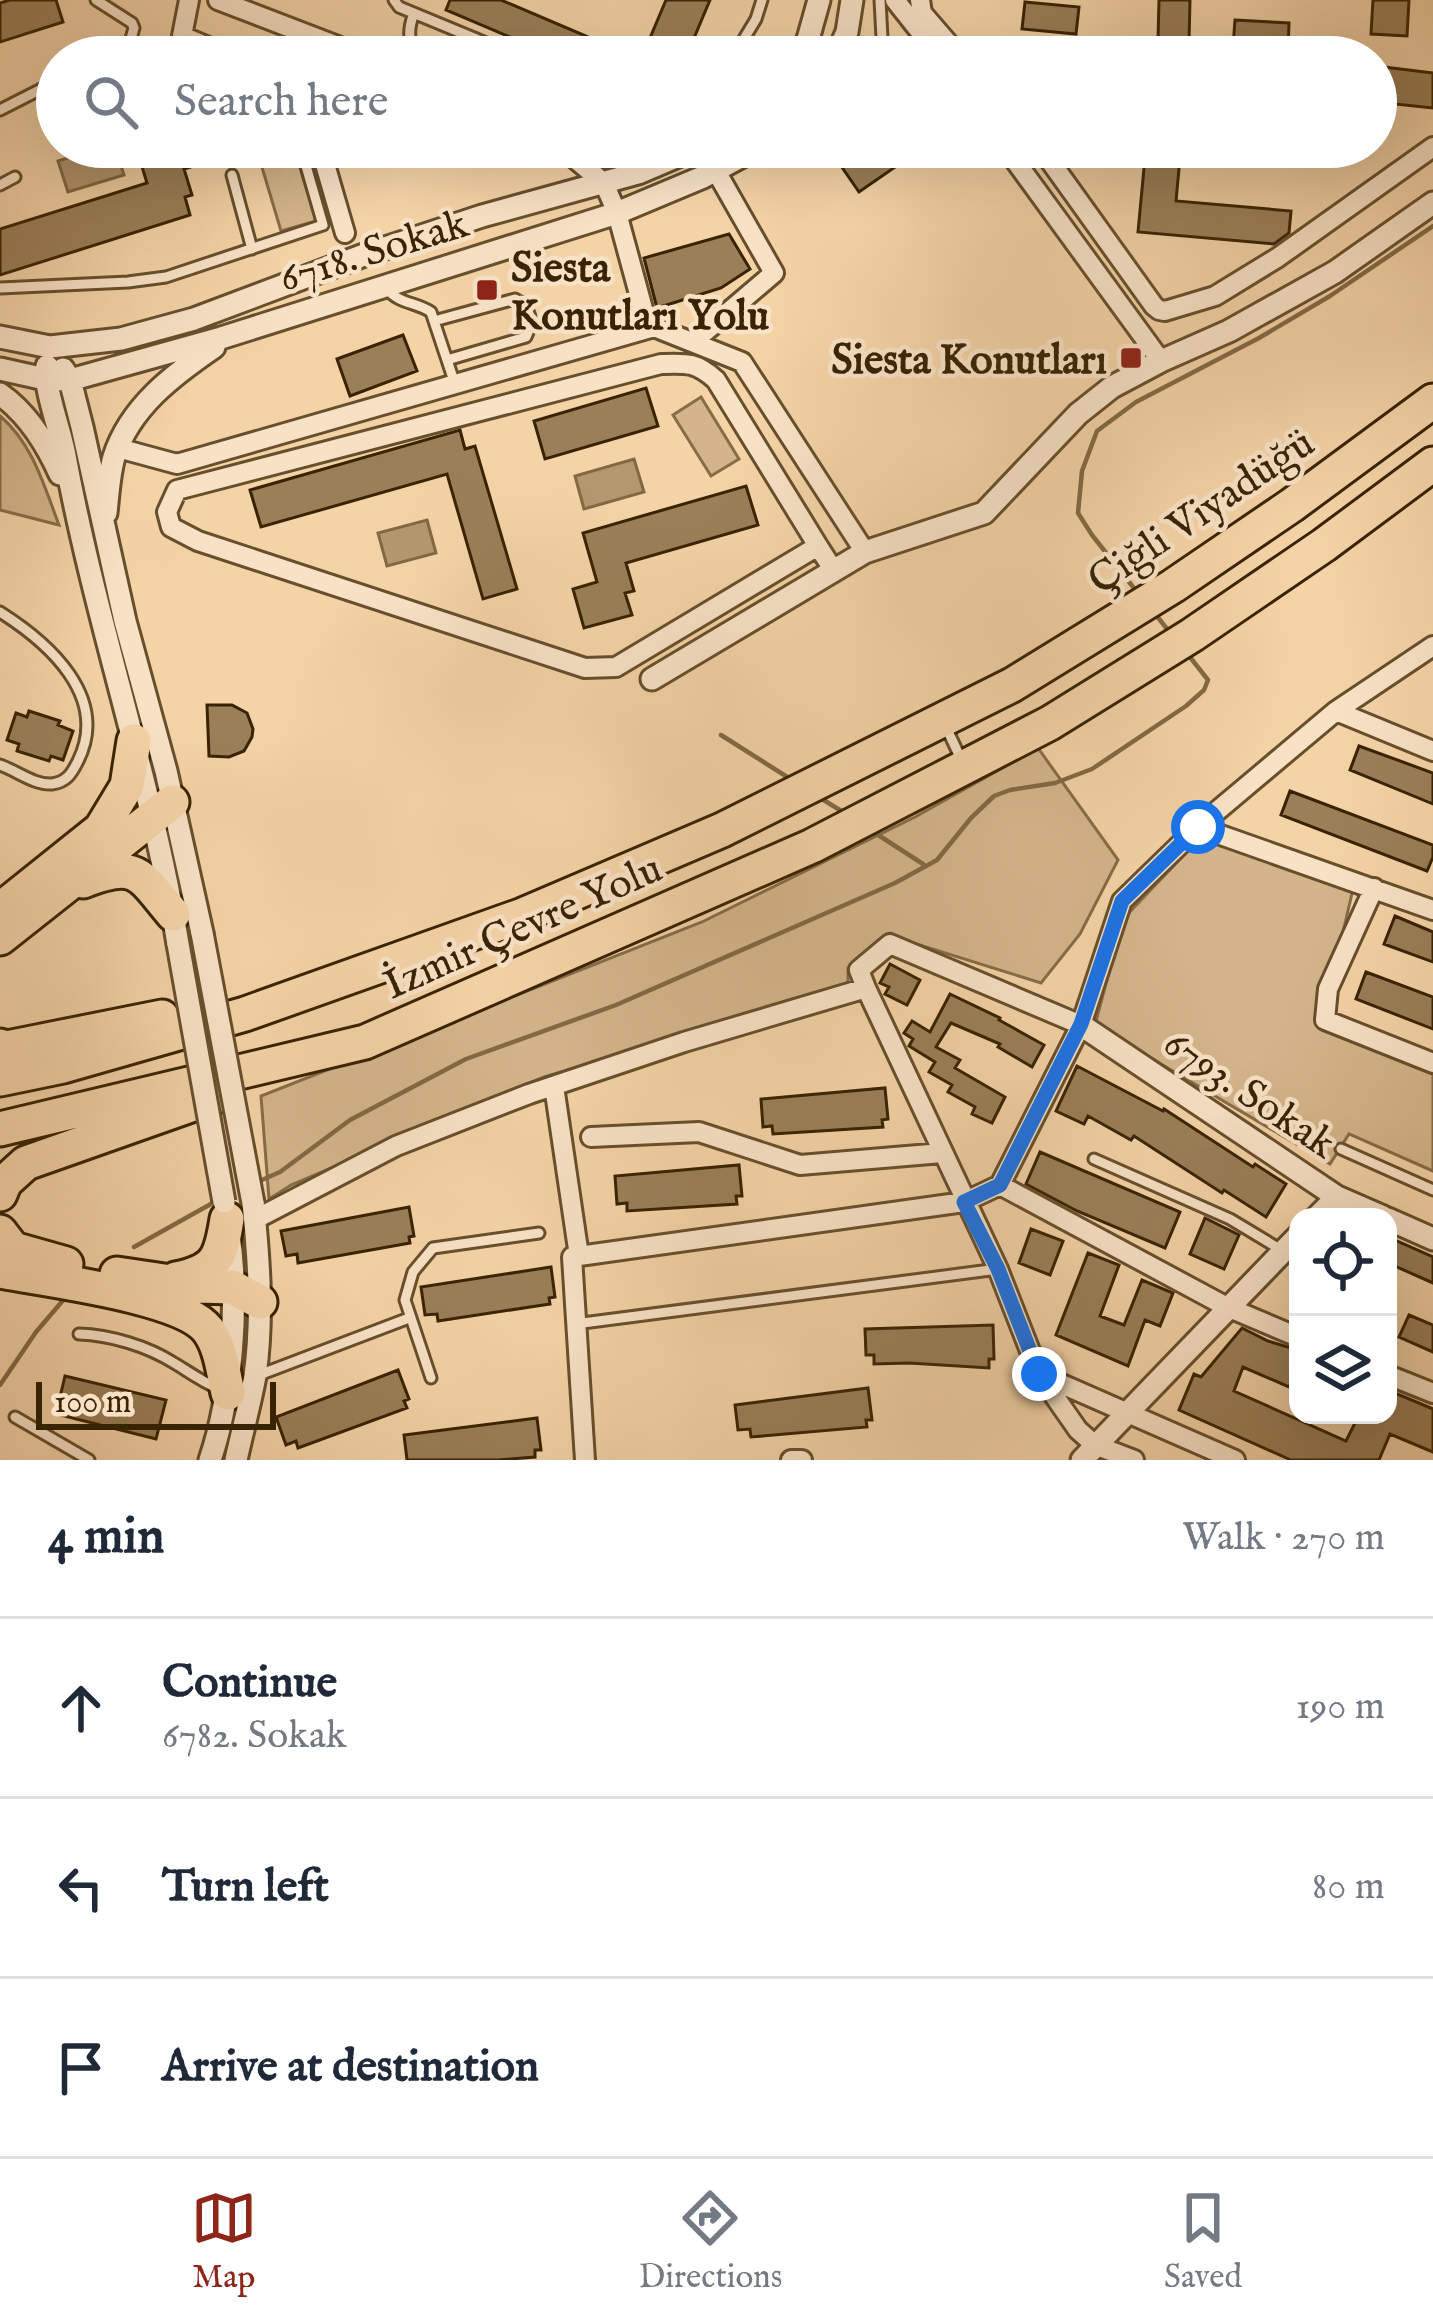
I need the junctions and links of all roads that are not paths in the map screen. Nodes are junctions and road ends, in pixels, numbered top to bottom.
1 (96, 0) edge
2 (189, 0) edge
3 (218, 0) edge
4 (394, 0) edge
5 (762, 0) edge
6 (819, 0) edge
7 (852, 0) edge
8 (880, 0) edge
9 (896, 0) edge
10 (920, 0) edge
11 (415, 14) junction
12 (132, 36) edge
13 (182, 36) edge
14 (311, 36) edge
15 (409, 36) edge
16 (469, 36) edge
17 (746, 36) edge
18 (809, 36) edge
19 (845, 36) edge
20 (883, 36) edge
21 (924, 36) edge
22 (942, 36) edge
23 (36, 92) edge
24 (0, 110) edge
25 (1433, 147) edge
26 (313, 168) edge
27 (318, 168) edge
28 (587, 168) edge
29 (650, 168) edge
30 (721, 168) edge
31 (1020, 168) edge
32 (1055, 168) edge
33 (716, 171) junction
34 (232, 175) dead end
35 (15, 177) dead end
36 (604, 182) junction
37 (0, 185) edge
38 (1433, 203) edge
39 (617, 213) junction
40 (345, 233) dead end
41 (252, 249) junction
42 (385, 286) junction
43 (0, 288) edge
44 (434, 321) junction
45 (654, 327) junction
46 (235, 333) junction
47 (0, 338) edge
48 (693, 342) junction
49 (50, 347) junction
50 (447, 359) junction
51 (1161, 361) junction
52 (0, 369) edge
53 (1433, 377) edge
54 (45, 379) junction
55 (70, 380) junction
56 (455, 384) junction
57 (0, 394) edge
58 (1433, 401) edge
59 (118, 448) junction
60 (1433, 464) edge
61 (1433, 480) edge
62 (73, 502) junction
63 (1292, 505) junction
64 (104, 525) junction
65 (818, 545) junction
66 (1324, 545) junction
67 (866, 553) junction
68 (834, 571) junction
69 (0, 612) edge
70 (1433, 646) edge
71 (652, 679) dead end
72 (1012, 686) joint
73 (1336, 710) junction
74 (943, 722) junction
75 (134, 741) junction
76 (1433, 751) edge
77 (0, 765) edge
78 (966, 769) junction
79 (157, 808) junction
80 (1198, 827) junction
81 (100, 829) junction
82 (65, 888) junction
83 (1374, 888) junction
84 (0, 910) edge
85 (1433, 910) edge
86 (524, 915) junction
87 (175, 929) junction
88 (0, 938) edge
89 (866, 988) junction
90 (1081, 1024) junction
91 (364, 1042) junction
92 (0, 1046) edge
93 (1433, 1063) edge
94 (0, 1078) edge
95 (554, 1086) junction
96 (0, 1129) edge
97 (591, 1137) dead end
98 (1341, 1149) dead end
99 (942, 1153) junction
100 (1094, 1160) dead end
101 (1000, 1185) junction
102 (1433, 1190) edge
103 (0, 1194) edge
104 (1337, 1197) junction
105 (964, 1202) junction
106 (1326, 1208) edge
107 (1363, 1208) edge
108 (239, 1211) junction
109 (1397, 1223) edge
110 (0, 1232) edge
111 (539, 1233) dead end
112 (1433, 1239) edge
113 (1289, 1244) edge
114 (1289, 1245) edge
115 (579, 1256) junction
116 (998, 1269) junction
117 (0, 1271) edge
118 (175, 1295) junction
119 (242, 1301) junction
120 (1227, 1307) junction
121 (409, 1318) junction
122 (575, 1324) junction
123 (1289, 1333) edge
124 (79, 1334) dead end
125 (1039, 1374) junction
126 (431, 1378) dead end
127 (1397, 1379) edge
128 (241, 1385) junction
129 (1433, 1393) edge
130 (1127, 1413) junction
131 (15, 1417) dead end
132 (1088, 1452) edge
133 (89, 1460) edge
134 (210, 1460) edge
135 (236, 1460) edge
136 (585, 1460) edge
137 (791, 1460) edge
138 (802, 1460) edge
139 (1134, 1460) edge
140 (1235, 1460) edge

1 - 12 lane
2 - 13 street
3 - 14 street
4 - 11 lane
5 - 17 lane
6 - 18 street
7 - 19 street
8 - 20 lane
9 - 21 street
10 - 22 street
11 - 15 lane
11 - 16 lane
23 - 24 lane
25 - 32 street
26 - 41 lane
27 - 40 street
28 - 36 street
29 - 36 street, 6718. Sokak
30 - 33 street, 6718. Sokak
31 - 51 street
33 - 39 street, 6718. Sokak
33 - 48 street
34 - 41 lane
35 - 37 lane
36 - 39 street
36 - 49 street, 6718. Sokak
38 - 51 street
39 - 42 street, 6718. Sokak
39 - 45 street
41 - 43 lane
42 - 44 lane
42 - 46 street, 6718. Sokak
44 - 50 lane
44 - 50 lane
45 - 48 street
45 - 56 street
46 - 55 street, 6718. Sokak
46 - 59 street
47 - 49 street, 6718. Sokak
48 - 67 street
49 - 54 street
49 - 55 street
50 - 56 lane
51 - 67 street
52 - 54 street, 6718. Sokak
53 - 63 highway
54 - 55 street, 6718. Sokak
54 - 62 street
55 - 64 street
56 - 59 street
57 - 62 street
58 - 63 highway, Çiğli Viyadüğü
59 - 64 street
60 - 66 highway
61 - 66 highway
62 - 75 street
63 - 72 highway, Çiğli Viyadüğü
64 - 79 street
65 - 65 street
65 - 68 street
66 - 78 highway, İzmir Çevre Yolu
67 - 68 street
68 - 71 street
69 - 77 lane
70 - 73 street
72 - 74 highway, İzmir Çevre Yolu
73 - 76 street
73 - 80 street
74 - 78 lane
74 - 86 highway, İzmir Çevre Yolu
75 - 79 street
75 - 81 highway
78 - 91 highway, İzmir Çevre Yolu
79 - 81 highway
79 - 82 highway
79 - 87 street
79 - 108 street, bridge
80 - 83 street
80 - 90 street
81 - 84 highway
82 - 87 highway
82 - 88 highway
83 - 85 street
83 - 93 street
86 - 92 highway
86 - 94 highway, İzmir Çevre Yolu
87 - 108 street, bridge
89 - 90 street
89 - 95 street
89 - 99 street
90 - 101 street
90 - 104 street, 6793. Sokak
91 - 96 highway, İzmir Çevre Yolu
91 - 103 highway
95 - 108 street
95 - 115 street
97 - 99 street
98 - 102 lane
99 - 105 street
100 - 113 lane
101 - 105 street
101 - 120 street
104 - 106 street
104 - 107 street, 6793. Sokak
105 - 115 street
105 - 116 street
108 - 118 highway
108 - 119 street
108 - 119 street
109 - 112 street, 6793. Sokak
110 - 118 highway
111 - 121 lane
114 - 120 street
115 - 122 street
116 - 122 lane
116 - 125 street
117 - 118 highway
118 - 119 highway
118 - 128 highway
119 - 128 street
120 - 123 street
120 - 130 street
121 - 126 lane
121 - 128 lane
122 - 136 street
124 - 128 lane
125 - 130 street
125 - 132 street
127 - 129 street
128 - 134 street
128 - 135 street
130 - 132 street
130 - 140 street
131 - 133 lane
132 - 139 street
137 - 138 street

